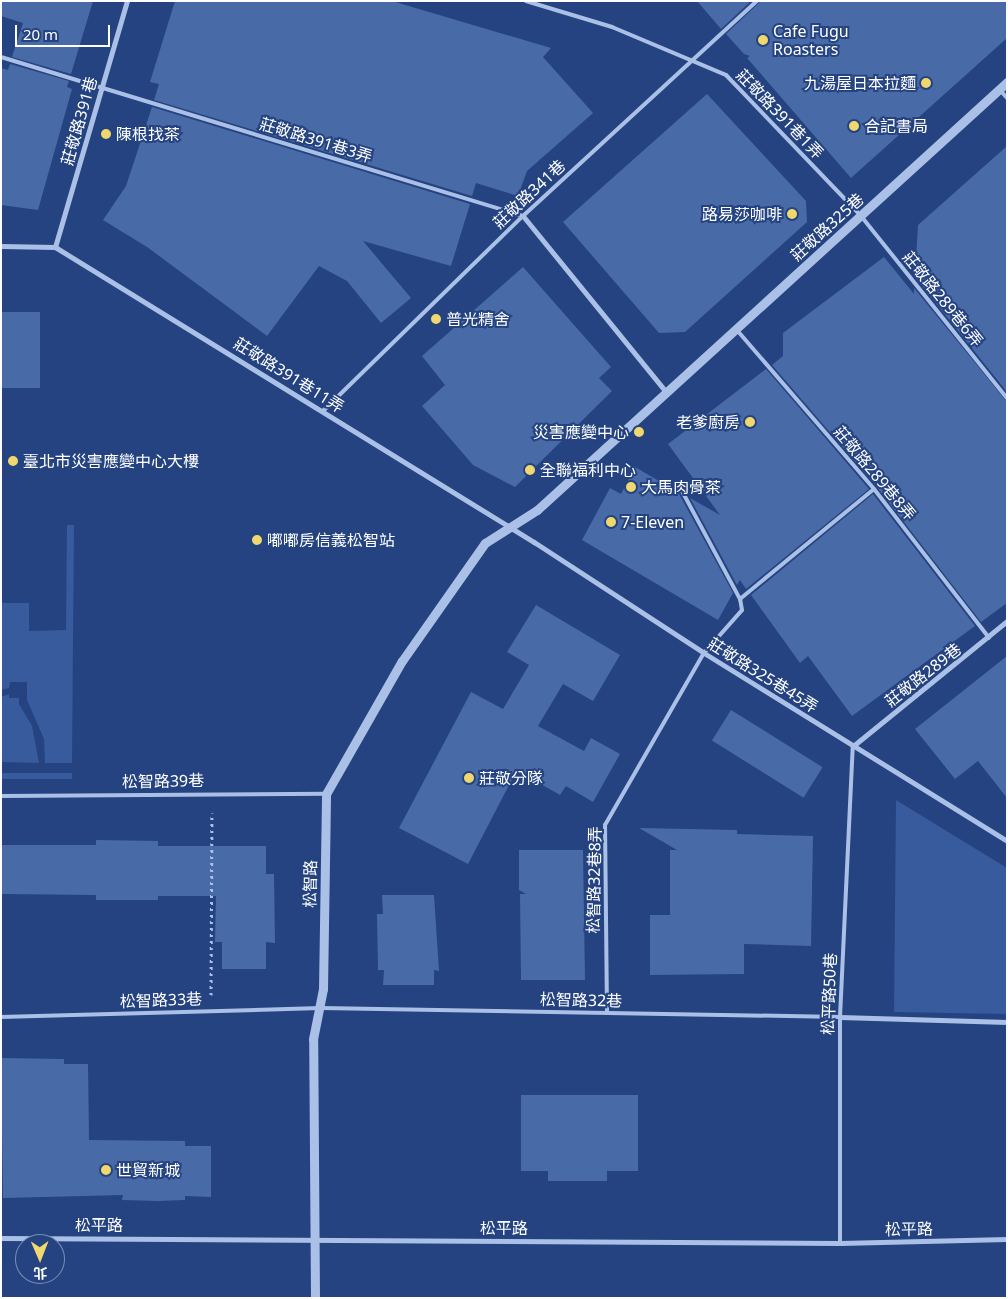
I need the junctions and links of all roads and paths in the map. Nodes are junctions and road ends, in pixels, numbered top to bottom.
1 (127, 1) edge
2 (526, 1) edge
3 (757, 1) edge
4 (1, 57) edge
5 (693, 61) junction
6 (1007, 82) edge
7 (102, 88) junction
8 (999, 88) junction
9 (1007, 98) edge
10 (523, 216) junction
11 (860, 216) junction
12 (1, 246) edge
13 (55, 247) junction
14 (736, 329) junction
15 (667, 393) junction
16 (1007, 398) edge
17 (323, 411) junction
18 (874, 489) junction
19 (682, 491) dead end
20 (508, 527) junction
21 (740, 599) junction
22 (1007, 621) edge
23 (989, 638) junction
24 (704, 653) junction
25 (853, 746) junction
26 (212, 793) junction
27 (326, 794) junction
28 (1, 796) edge
29 (1007, 841) edge
30 (321, 1008) junction
31 (211, 1011) junction
32 (606, 1013) junction
33 (1, 1017) edge
34 (840, 1017) junction
35 (1007, 1022) edge
36 (1, 1238) edge
37 (314, 1239) junction
38 (1007, 1239) edge
39 (840, 1243) junction
40 (315, 1298) edge

1 - 7 street, 莊敬路391巷
2 - 5 lane, 莊敬路391巷1弄
3 - 5 lane, 莊敬路341巷
4 - 7 lane, 莊敬路391巷3弄
5 - 10 lane, 莊敬路341巷
5 - 11 lane, 莊敬路391巷1弄
6 - 8 street, 莊敬路325巷
7 - 10 lane, 莊敬路391巷3弄
7 - 13 street, 莊敬路391巷
8 - 9 lane
8 - 11 street, 莊敬路325巷
10 - 15 street
10 - 17 lane, 莊敬路341巷
11 - 14 street, 莊敬路325巷
11 - 16 lane, 莊敬路289巷6弄
12 - 13 street
13 - 17 street, 莊敬路391巷11弄
14 - 15 street, 莊敬路325巷
14 - 18 lane, 莊敬路289巷8弄
15 - 20 street, 莊敬路325巷
17 - 20 street, 莊敬路391巷11弄
18 - 21 lane
18 - 23 lane, 莊敬路289巷8弄
19 - 21 lane
20 - 24 street, 莊敬路325巷45弄
20 - 27 street, 松智路
21 - 24 lane, 松智路32巷8弄
22 - 23 street, 莊敬路289巷
23 - 25 street, 莊敬路289巷
24 - 25 street, 莊敬路325巷45弄
24 - 32 lane, 松智路32巷8弄
25 - 29 street, 莊敬路325巷45弄
25 - 34 lane, 松平路50巷
26 - 27 lane, 松智路39巷
26 - 28 lane, 松智路39巷
26 - 31 path
27 - 30 street, 松智路
30 - 31 lane, 松智路33巷
30 - 32 lane, 松智路32巷
30 - 37 street, 松智路
31 - 33 lane, 松智路33巷
32 - 34 lane, 松智路32巷
34 - 35 street
34 - 39 lane, 松平路50巷
36 - 37 street, 松平路
37 - 39 street, 松平路
37 - 40 street, 松智路
38 - 39 street, 松平路

